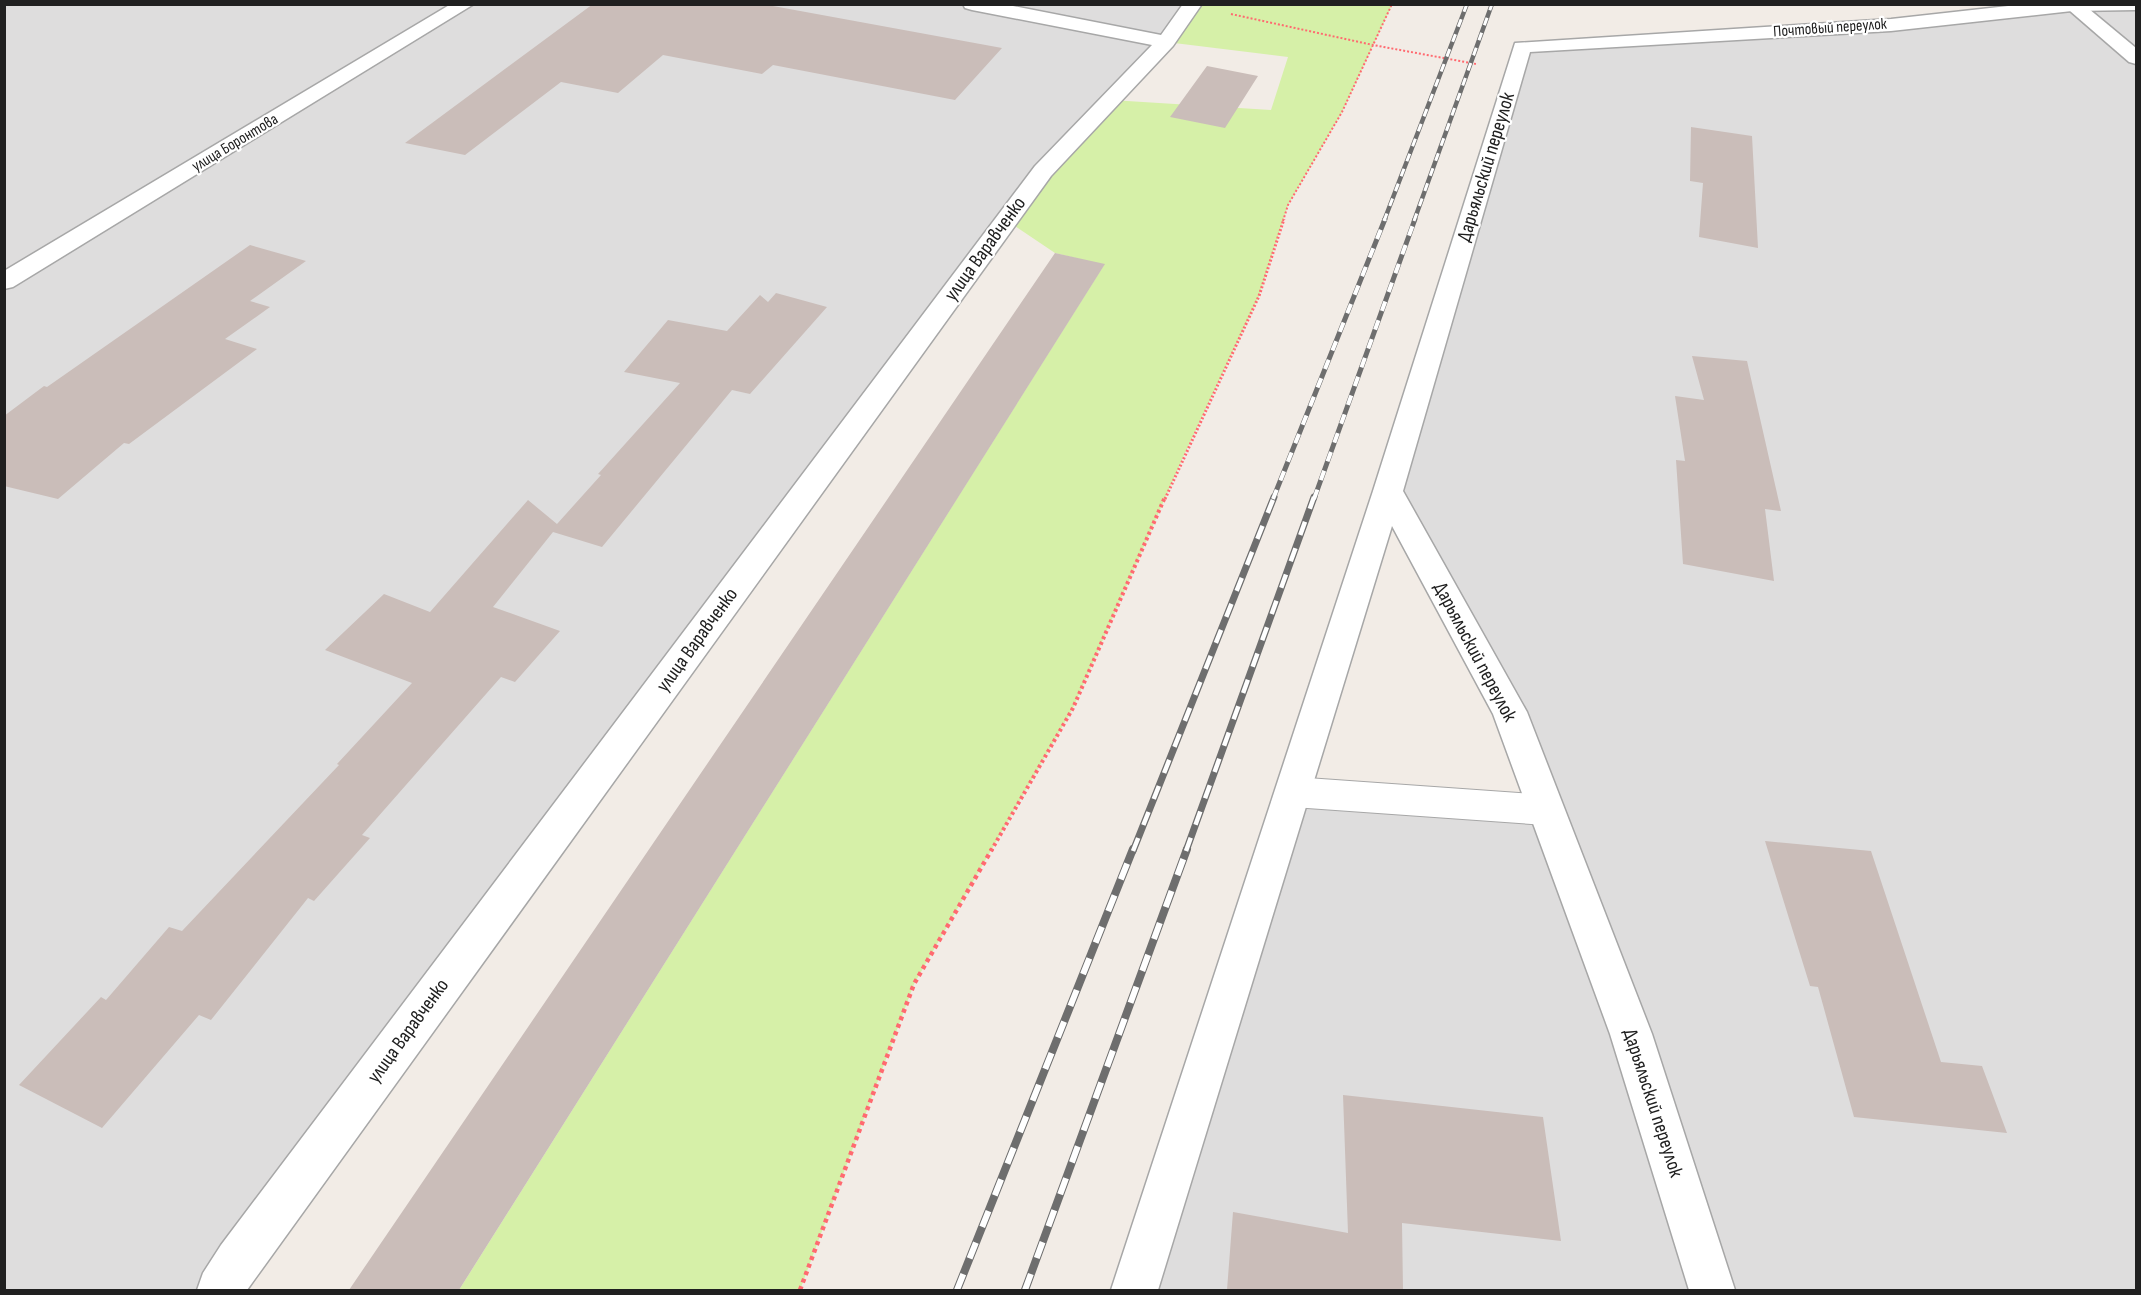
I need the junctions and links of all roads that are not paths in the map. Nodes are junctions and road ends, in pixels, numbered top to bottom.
1 (465, 4) edge
2 (972, 4) edge
3 (1192, 4) edge
4 (2072, 5) edge
5 (2136, 5) edge
6 (1166, 42) junction
7 (1519, 58) joint
8 (2136, 58) edge
9 (4, 282) edge
10 (1388, 491) junction
11 (1293, 792) junction
12 (1546, 810) junction
13 (220, 1290) edge
14 (1134, 1290) edge
15 (1712, 1290) edge

1 - 9 street, улица Боронтова
2 - 6 street
3 - 6 street, улица Варавченко
4 - 5 street, Почтовый переулок
4 - 7 street, Почтовый переулок
4 - 8 street
6 - 13 street, улица Варавченко
7 - 10 street, Дарьяльский переулок
10 - 11 street
10 - 12 street, Дарьяльский переулок
11 - 12 lane
11 - 14 street
12 - 15 street, Дарьяльский переулок

